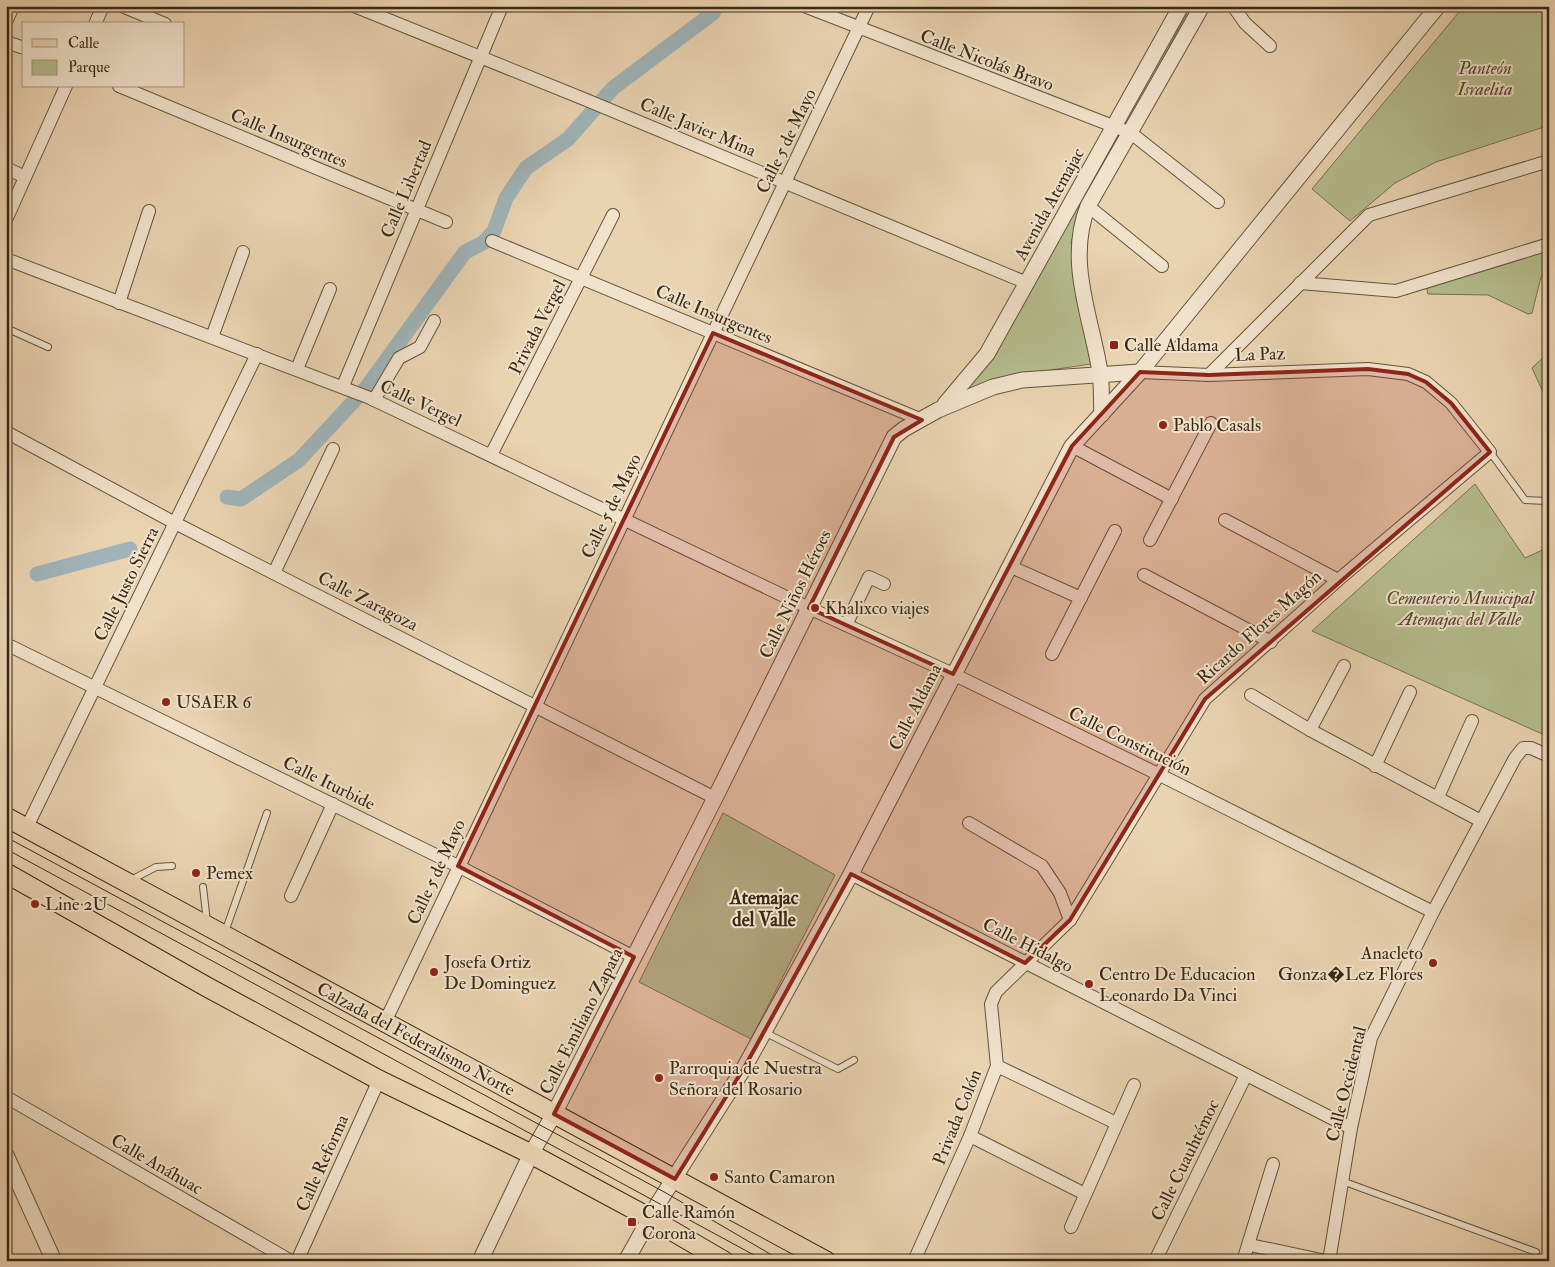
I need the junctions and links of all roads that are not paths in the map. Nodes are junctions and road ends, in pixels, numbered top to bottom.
1 (12, 6) edge
2 (103, 6) edge
3 (122, 6) edge
4 (354, 6) edge
5 (502, 6) edge
6 (804, 6) edge
7 (870, 6) edge
8 (1181, 6) edge
9 (1202, 6) edge
10 (1233, 6) edge
11 (1438, 6) edge
12 (6, 22) edge
13 (96, 22) edge
14 (160, 22) edge
15 (858, 29) junction
16 (6, 42) edge
17 (1270, 46) dead end
18 (22, 47) edge
19 (481, 57) junction
20 (65, 88) edge
21 (124, 88) edge
22 (1113, 127) junction
23 (1131, 133) junction
24 (1549, 162) edge
25 (6, 168) edge
26 (25, 177) junction
27 (785, 182) junction
28 (1218, 202) dead end
29 (1088, 206) junction
30 (417, 210) junction
31 (149, 211) dead end
32 (613, 215) dead end
33 (6, 220) edge
34 (446, 222) dead end
35 (492, 241) dead end
36 (1549, 244) edge
37 (243, 252) dead end
38 (6, 259) edge
39 (1162, 266) dead end
40 (581, 278) junction
41 (1027, 283) junction
42 (1300, 284) junction
43 (330, 289) dead end
44 (119, 303) junction
45 (434, 322) dead end
46 (6, 328) edge
47 (713, 333) junction
48 (212, 337) junction
49 (48, 347) dead end
50 (257, 354) junction
51 (298, 369) junction
52 (1140, 372) junction
53 (1100, 373) junction
54 (1209, 375) junction
55 (346, 387) junction
56 (372, 399) junction
57 (938, 410) junction
58 (1102, 414) junction
59 (922, 420) junction
60 (1211, 423) dead end
61 (6, 432) edge
62 (1072, 446) junction
63 (333, 449) dead end
64 (1490, 452) junction
65 (491, 454) junction
66 (1172, 499) junction
67 (1549, 499) edge
68 (624, 519) junction
69 (1225, 520) dead end
70 (175, 523) junction
71 (1115, 531) dead end
72 (1150, 540) dead end
73 (1010, 566) junction
74 (274, 573) junction
75 (1144, 575) dead end
76 (1338, 580) junction
77 (884, 584) dead end
78 (1081, 598) junction
79 (809, 608) junction
80 (846, 625) junction
81 (1271, 642) junction
82 (6, 644) edge
83 (1052, 654) dead end
84 (1344, 666) dead end
85 (953, 674) junction
86 (95, 688) junction
87 (1410, 692) dead end
88 (1252, 695) dead end
89 (535, 705) junction
90 (1472, 721) dead end
91 (1310, 730) junction
92 (1549, 756) edge
93 (1375, 766) junction
94 (1160, 775) junction
95 (1438, 797) junction
96 (715, 798) junction
97 (333, 804) junction
98 (267, 813) dead end
99 (6, 818) edge
100 (1481, 822) junction
101 (968, 823) dead end
102 (26, 829) junction
103 (172, 866) dead end
104 (458, 866) junction
105 (6, 873) edge
106 (851, 874) junction
107 (126, 882) junction
108 (204, 887) dead end
109 (291, 896) dead end
110 (1433, 912) junction
111 (1070, 920) junction
112 (216, 930) junction
113 (634, 957) junction
114 (1025, 963) junction
115 (386, 1022) junction
116 (764, 1032) junction
117 (854, 1060) dead end
118 (997, 1066) junction
119 (1246, 1075) junction
120 (379, 1080) junction
121 (1134, 1085) dead end
122 (6, 1097) edge
123 (554, 1114) junction
124 (1116, 1123) junction
125 (1351, 1128) junction
126 (970, 1136) junction
127 (531, 1154) junction
128 (6, 1155) edge
129 (1274, 1164) dead end
130 (675, 1179) junction
131 (1342, 1181) junction
132 (1085, 1194) junction
133 (650, 1218) junction
134 (1070, 1227) dead end
135 (1250, 1245) junction
136 (1536, 1252) dead end
137 (54, 1261) edge
138 (291, 1261) edge
139 (297, 1261) edge
140 (480, 1261) edge
141 (626, 1261) edge
142 (724, 1261) edge
143 (826, 1261) edge
144 (914, 1261) edge
145 (1155, 1261) edge
146 (1243, 1261) edge
147 (1328, 1261) edge

1 - 12 street
2 - 13 street
3 - 14 street
4 - 19 street, Calle Javier Mina
5 - 19 street, Calle Libertad
6 - 15 street, Calle Nicolás Bravo
7 - 15 street, Calle 5 de Mayo
8 - 22 street, Avenida Atemajac
9 - 23 street, Avenida Atemajac
10 - 17 street
11 - 52 street, Calle Aldama
15 - 22 street, Calle Nicolás Bravo
15 - 27 street, Calle 5 de Mayo
16 - 18 street
19 - 27 street, Calle Javier Mina
19 - 30 street, Calle Libertad
20 - 26 street
21 - 30 street, Calle Insurgentes
22 - 23 street, Calle Nicolás Bravo
22 - 41 street, Avenida Atemajac
23 - 28 street, Calle Nicolás Bravo
23 - 29 street, Avenida Atemajac
24 - 42 street
25 - 26 street
26 - 33 street
27 - 41 street, Calle Javier Mina
27 - 47 street, Calle 5 de Mayo
29 - 39 street
29 - 53 street, Avenida Atemajac
30 - 34 street, Calle Insurgentes
30 - 55 street, Calle Libertad
31 - 44 street
32 - 40 street, Privada Vergel
35 - 40 street, Calle Insurgentes
36 - 42 street
37 - 48 street
38 - 44 street, Calle Vergel
40 - 47 street, Calle Insurgentes
40 - 65 street, Privada Vergel
41 - 57 street, Avenida Atemajac
42 - 54 street
43 - 51 street
44 - 48 street, Calle Vergel
45 - 56 street
46 - 49 lane
47 - 59 street, Calle Insurgentes
47 - 68 street, Calle 5 de Mayo
48 - 50 street, Calle Vergel
50 - 51 street, Calle Vergel
50 - 70 street, Calle Justo Sierra
51 - 55 street, Calle Vergel
52 - 53 street, La Paz
52 - 54 street, La Paz
52 - 58 street, Calle Aldama
53 - 57 street, La Paz
53 - 58 street, Avenida Atemajac
54 - 64 street, La Paz
55 - 56 street, Calle Vergel
56 - 65 street, Calle Vergel
57 - 59 street, La Paz
58 - 62 street, Calle Aldama
59 - 79 street, Calle Niños Héroes
60 - 66 street
61 - 70 street, Calle Zaragoza
62 - 66 street
62 - 73 street, Calle Aldama
63 - 74 street
64 - 67 lane, La Paz
64 - 76 street, Ricardo Flores Magón
65 - 68 street, Calle Vergel
66 - 72 street
68 - 79 street, Calle Vergel
68 - 89 street, Calle 5 de Mayo
69 - 76 street
70 - 74 street, Calle Zaragoza
70 - 86 street, Calle Justo Sierra
71 - 78 street
73 - 78 street
73 - 85 street, Calle Aldama
74 - 89 street, Calle Zaragoza
75 - 81 street
76 - 81 street, Ricardo Flores Magón
77 - 80 street
78 - 83 street
79 - 80 street, Calle Constitución
79 - 96 street, Calle Niños Héroes
80 - 85 street, Calle Constitución
81 - 94 street, Ricardo Flores Magón
82 - 86 street, Calle Iturbide
84 - 91 street
85 - 94 street, Calle Constitución
85 - 106 street, Calle Aldama
86 - 97 street, Calle Iturbide
86 - 102 street, Calle Justo Sierra
87 - 93 street
88 - 91 street
89 - 96 street, Calle Zaragoza
89 - 104 street, Calle 5 de Mayo
90 - 95 street
91 - 93 street
92 - 100 street, Calle Occidental
93 - 95 street
94 - 110 street, Calle Constitución
94 - 111 street, Ricardo Flores Magón
95 - 100 street
96 - 113 street, Calle Emiliano Zapata
97 - 104 street, Calle Iturbide
97 - 109 street
98 - 112 lane
99 - 102 main road, Calzada del Federalismo Norte
100 - 110 street, Calle Occidental
101 - 111 street
102 - 107 main road, Calzada del Federalismo Norte
103 - 107 lane
104 - 113 street, Calle Iturbide
104 - 115 street, Calle 5 de Mayo
105 - 120 main road
106 - 114 street, Calle Hidalgo
106 - 116 street, Calle Aldama
107 - 112 main road, Calzada del Federalismo Norte
108 - 112 lane
110 - 125 street, Calle Occidental
111 - 114 street, Ricardo Flores Magón
112 - 115 main road, Calzada del Federalismo Norte
113 - 123 street, Calle Emiliano Zapata
114 - 118 street, Privada Colón
114 - 119 street, Calle Hidalgo
115 - 123 main road, Calzada del Federalismo Norte
116 - 117 lane
116 - 130 street, Calle Aldama
118 - 124 street
118 - 126 street, Privada Colón
119 - 125 street, Calle Hidalgo
119 - 145 street, Calle Cuauhtémoc
120 - 127 main road
120 - 139 street, Calle Reforma
121 - 124 street
122 - 138 street, Calle Anáhuac
123 - 127 street, Calle Emiliano Zapata
123 - 130 main road, Calzada del Federalismo Norte
124 - 132 street
125 - 131 street, Calle Occidental
126 - 132 street
126 - 144 street, Privada Colón
127 - 133 main road
127 - 140 street, Calle Emiliano Zapata
128 - 137 street
129 - 135 street
130 - 133 street, Calle Aldama
130 - 143 main road, Calzada del Federalismo Norte
131 - 136 lane
131 - 147 street, Calle Occidental
132 - 134 street
133 - 141 street
133 - 142 main road
135 - 146 street
135 - 147 street

